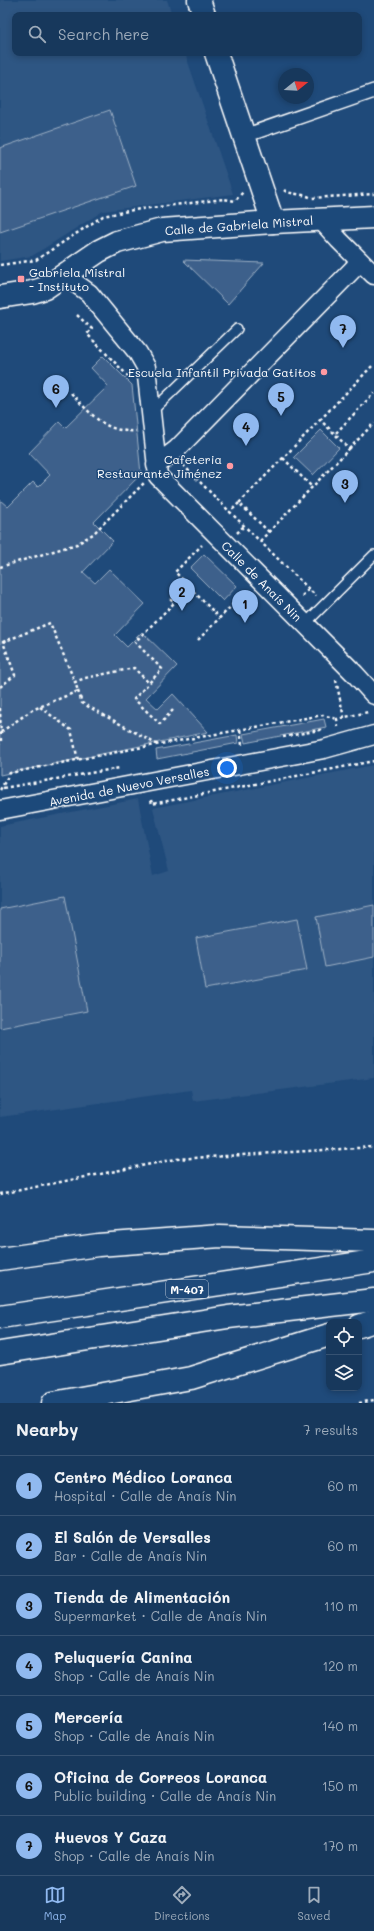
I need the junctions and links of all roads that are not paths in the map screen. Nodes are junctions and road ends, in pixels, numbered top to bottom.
1 (198, 0) edge
2 (203, 12) edge
3 (217, 56) edge
4 (374, 91) edge
5 (244, 136) junction
6 (374, 217) edge
7 (321, 220) junction
8 (273, 222) junction
9 (360, 262) junction
10 (64, 275) junction
11 (374, 275) edge
12 (0, 297) edge
13 (236, 329) dead end
14 (151, 421) junction
15 (157, 470) junction
16 (374, 555) edge
17 (306, 624) junction
18 (374, 696) edge
19 (374, 735) edge
20 (0, 810) edge
21 (374, 1241) edge
22 (0, 1259) edge
23 (374, 1261) edge
24 (374, 1300) edge
25 (0, 1317) edge
26 (374, 1321) edge
27 (362, 1325) edge
28 (326, 1336) edge
29 (0, 1353) edge
30 (53, 1403) edge

1 - 2 main road
3 - 5 main road
4 - 5 street
5 - 8 main road
6 - 7 main road, Calle de Gabriela Mistral
7 - 8 main road, Calle de Gabriela Mistral
7 - 9 street
8 - 10 main road, Calle de Gabriela Mistral
9 - 11 street
9 - 15 street
10 - 12 main road, Calle de Gabriela Mistral
10 - 14 street
13 - 14 lane
14 - 15 street
15 - 17 street, Calle de Anaís Nin
16 - 17 lane
17 - 18 street, Calle de Anaís Nin
19 - 20 street, Avenida de Nuevo Versalles
21 - 22 main road
23 - 25 main road, M-407
24 - 29 main road
26 - 27 main road
28 - 30 main road

